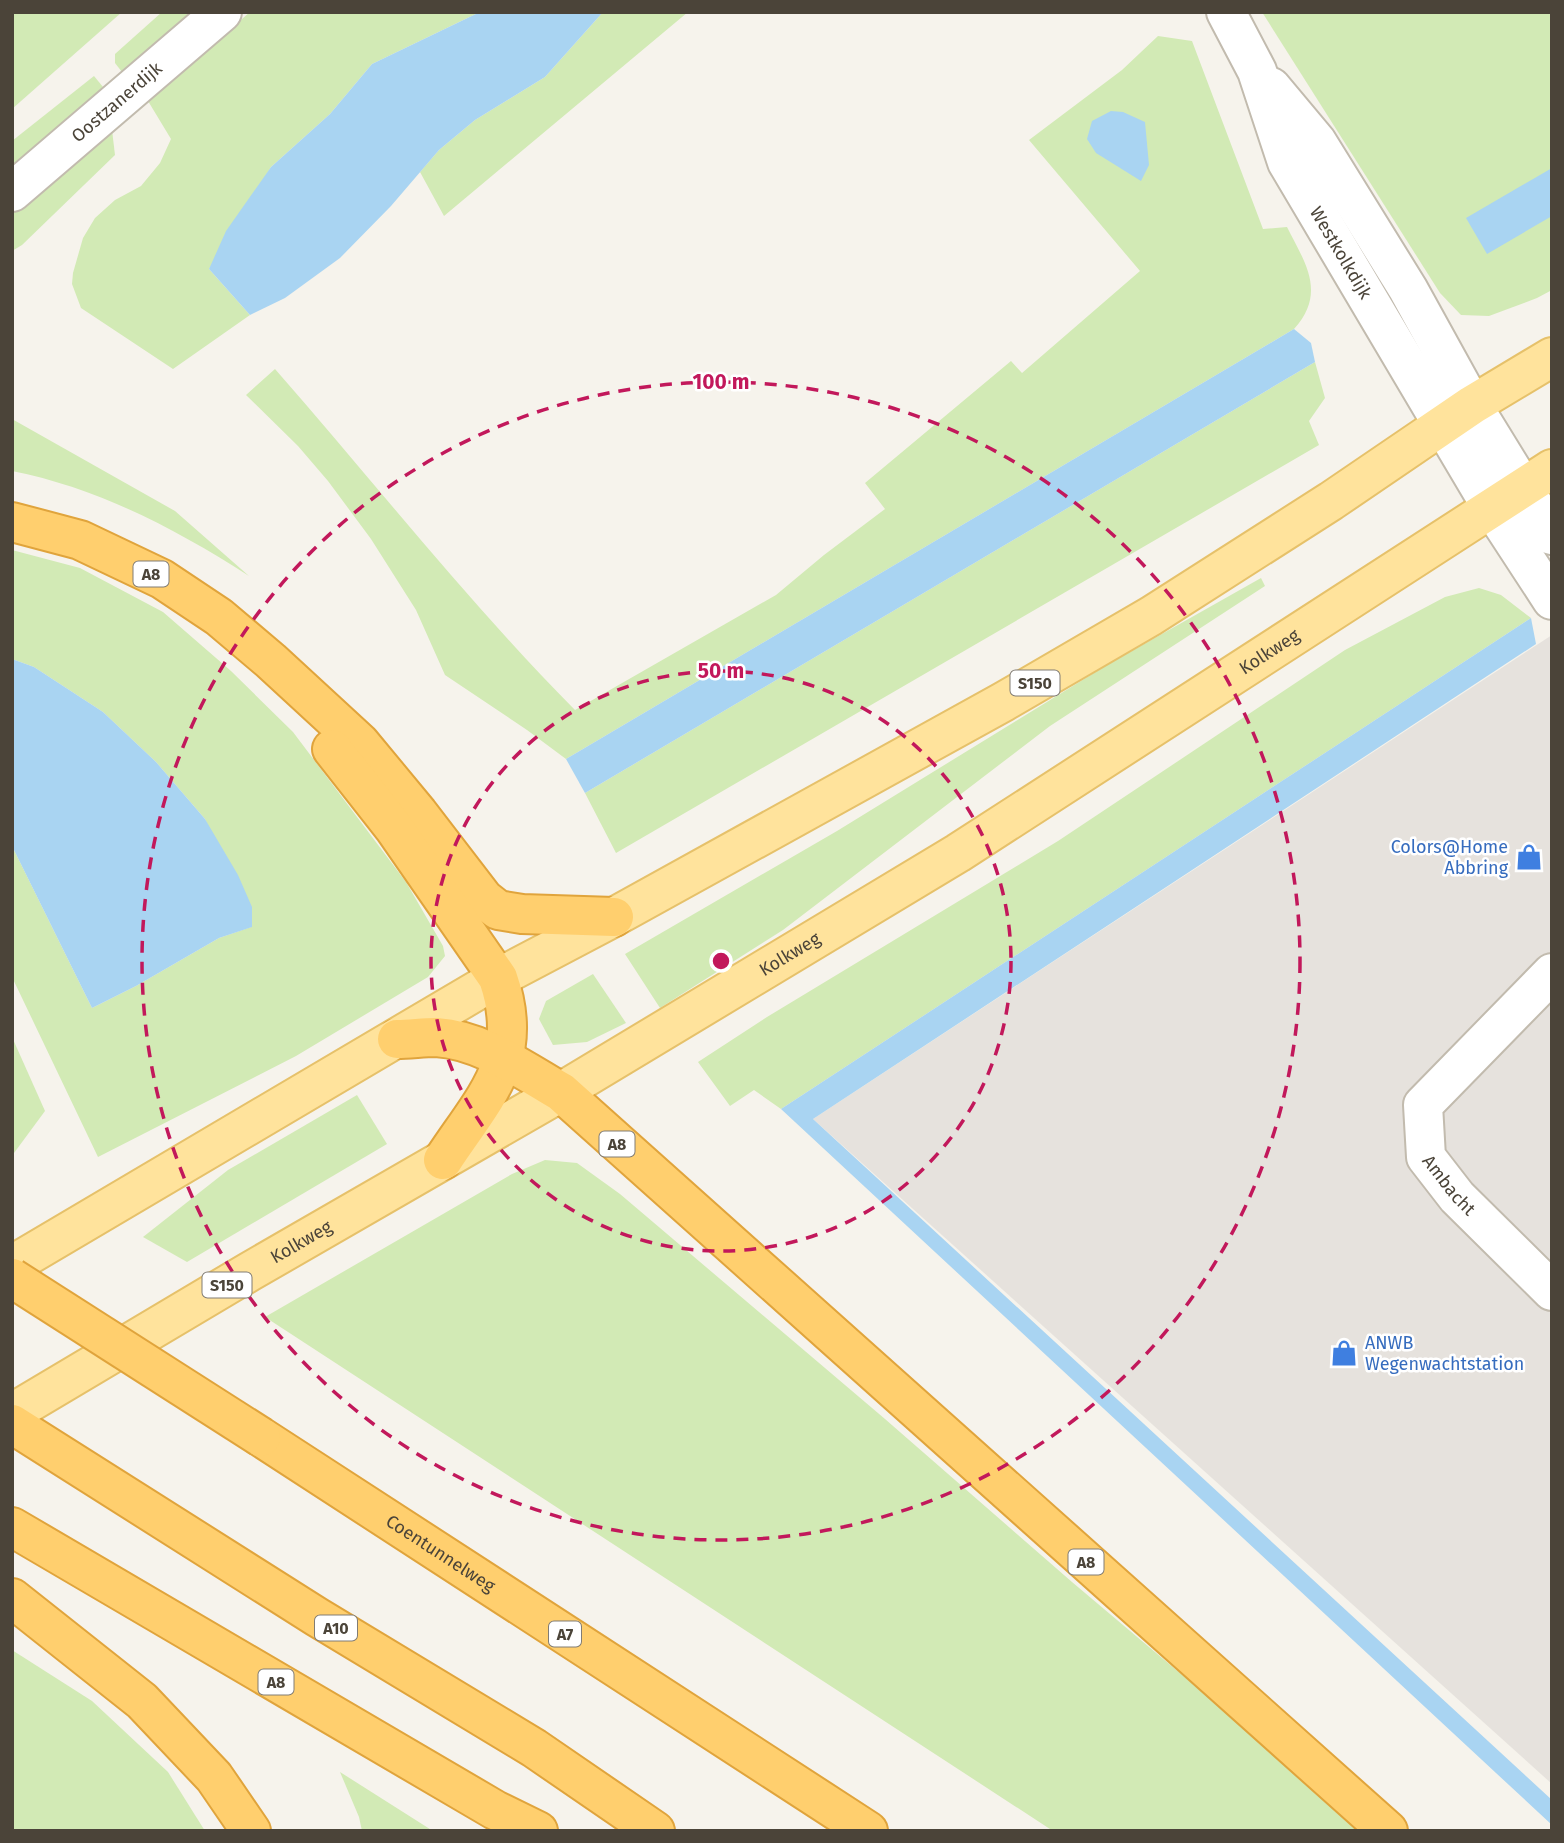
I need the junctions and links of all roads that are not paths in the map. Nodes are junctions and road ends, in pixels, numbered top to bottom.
1 (222, 12) edge
2 (1226, 12) edge
3 (12, 192) edge
4 (1552, 357) edge
5 (1457, 415) junction
6 (1522, 489) edge
7 (12, 522) edge
8 (1552, 535) edge
9 (1552, 600) edge
10 (271, 661) junction
11 (614, 917) junction
12 (1552, 973) edge
13 (498, 978) junction
14 (397, 1039) junction
15 (504, 1059) junction
16 (561, 1093) junction
17 (443, 1160) junction
18 (12, 1265) edge
19 (12, 1278) edge
20 (1552, 1291) edge
21 (12, 1413) edge
22 (12, 1424) edge
23 (12, 1527) edge
24 (12, 1598) edge
25 (251, 1831) edge
26 (537, 1831) edge
27 (655, 1831) edge
28 (868, 1831) edge
29 (1388, 1831) edge

1 - 3 street, Oostzanerdijk
2 - 5 street, Westkolkdijk
4 - 5 main road, S150
5 - 6 street, Westkolkdijk
5 - 11 main road, S150
6 - 8 street
6 - 9 street
6 - 16 main road, Kolkweg / S150
7 - 10 highway, A8
10 - 11 highway, A8
10 - 13 highway, A8
11 - 13 main road, S150
12 - 20 street, Ambacht
13 - 14 main road, S150
13 - 15 highway, A8
14 - 15 highway, A8
14 - 18 main road, S150
15 - 16 highway, A8
15 - 17 highway, A8
16 - 17 main road, Kolkweg / S150
16 - 29 highway, A8
17 - 21 main road, Kolkweg / S150
19 - 28 highway, Coentunnelweg / A7, bridge
22 - 27 highway, A10
23 - 26 highway, A8
24 - 25 highway

